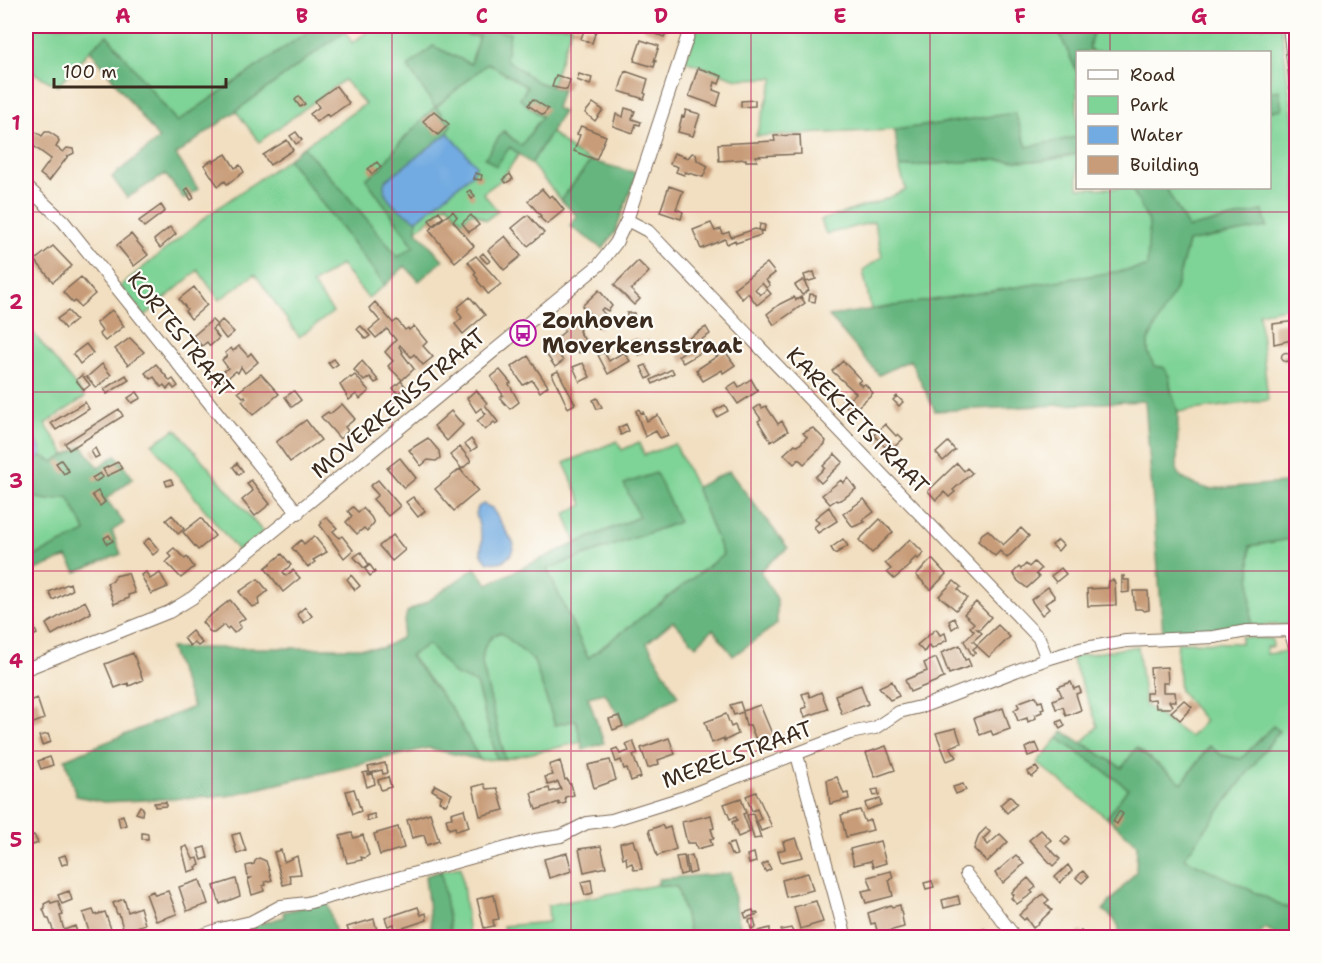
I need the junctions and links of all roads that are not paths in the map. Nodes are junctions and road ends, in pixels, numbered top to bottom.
1 (691, 26) edge
2 (1288, 26) edge
3 (1296, 87) edge
4 (26, 186) edge
5 (627, 220) junction
6 (298, 513) junction
7 (1293, 630) edge
8 (1296, 651) edge
9 (1047, 658) junction
10 (26, 669) edge
11 (797, 755) junction
12 (966, 874) dead end
13 (194, 938) edge
14 (846, 938) edge
15 (1016, 938) edge

1 - 5 street, MOVERKENSSTRAAT
2 - 3 street
4 - 6 street, KORTESTRAAT
5 - 6 street, MOVERKENSSTRAAT
5 - 9 street, KAREKIETSTRAAT
6 - 10 street, MOVERKENSSTRAAT
7 - 8 street
7 - 9 street, MERELSTRAAT
9 - 11 street, MERELSTRAAT
11 - 13 street, MERELSTRAAT
11 - 14 street
12 - 15 street

